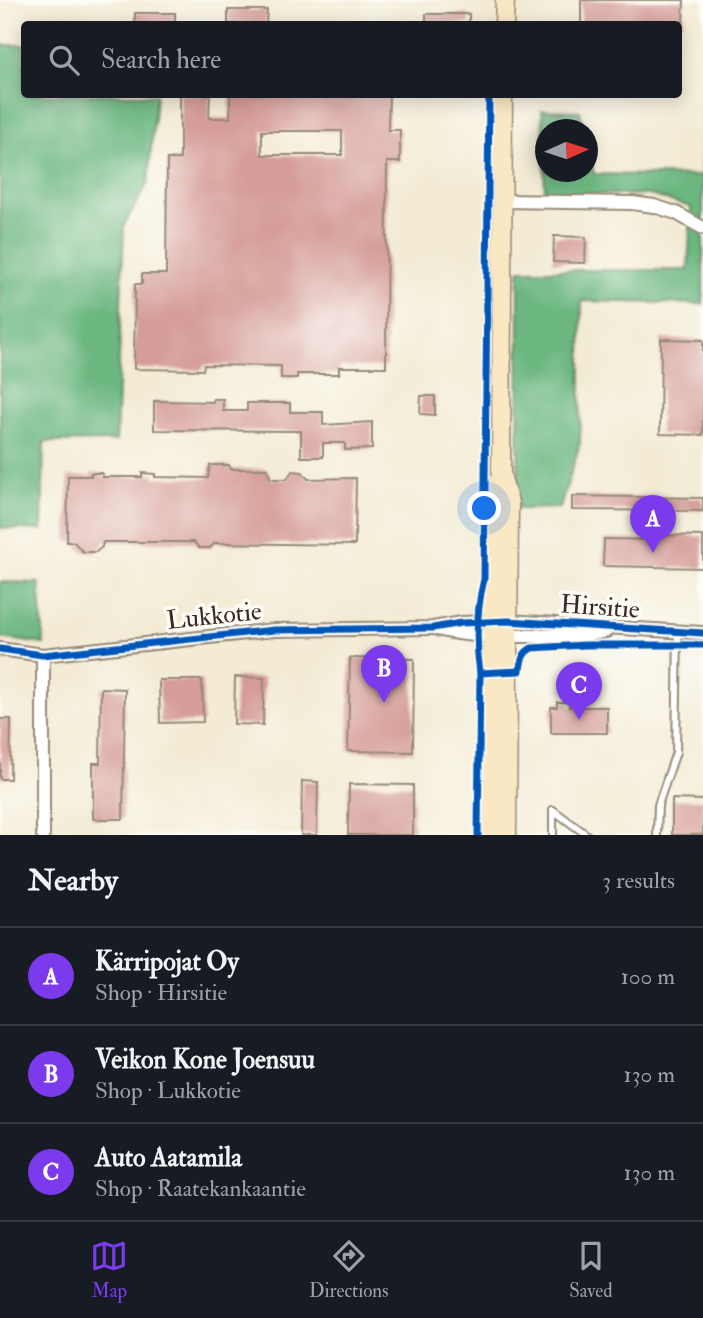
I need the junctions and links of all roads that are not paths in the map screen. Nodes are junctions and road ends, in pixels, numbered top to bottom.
1 (505, 0) edge
2 (504, 21) edge
3 (503, 98) edge
4 (502, 201) junction
5 (703, 228) edge
6 (501, 629) junction
7 (678, 632) junction
8 (703, 633) edge
9 (0, 649) edge
10 (43, 655) junction
11 (43, 835) edge
12 (490, 835) edge
13 (507, 835) edge
14 (553, 835) edge
15 (587, 835) edge
16 (657, 835) edge

1 - 2 main road
3 - 4 main road
4 - 5 street
4 - 6 main road
6 - 7 street, Hirsitie
6 - 10 street, Lukkotie
6 - 12 main road
6 - 13 main road
7 - 8 street, Hirsitie
7 - 16 lane
9 - 10 street, Lukkotie
10 - 11 street
14 - 15 lane

